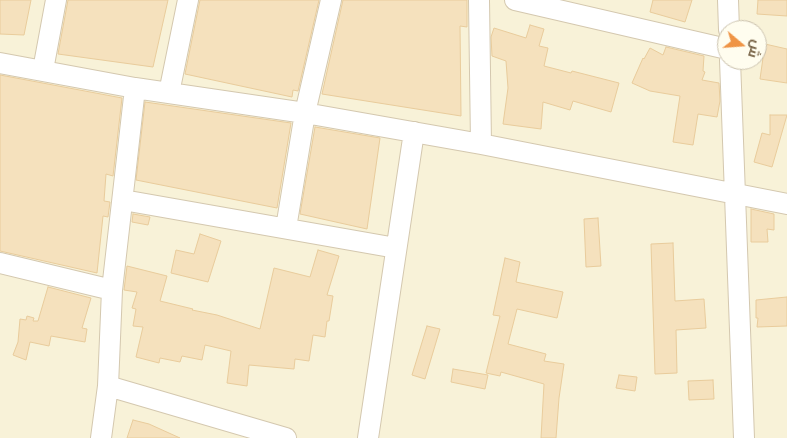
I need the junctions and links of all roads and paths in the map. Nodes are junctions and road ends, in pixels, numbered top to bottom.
1 (56, 0) edge
2 (188, 0) edge
3 (330, 0) edge
4 (479, 0) edge
5 (515, 0) edge
6 (728, 0) edge
7 (729, 20) edge
8 (717, 47) edge
9 (0, 63) edge
10 (43, 70) junction
11 (730, 70) edge
12 (135, 88) junction
13 (169, 93) junction
14 (305, 113) junction
15 (414, 132) junction
16 (482, 144) junction
17 (734, 194) junction
18 (123, 200) junction
19 (787, 204) edge
20 (286, 228) junction
21 (396, 248) junction
22 (0, 263) edge
23 (112, 290) junction
24 (108, 386) junction
25 (101, 438) edge
26 (286, 438) edge
27 (368, 438) edge
28 (744, 438) edge

1 - 10 street
2 - 13 street
3 - 14 street
4 - 16 street
5 - 8 street
6 - 7 street
9 - 10 street
10 - 12 street
11 - 17 street
12 - 13 street
12 - 18 street
13 - 14 street
14 - 15 street
14 - 20 street
15 - 16 street
15 - 21 street
16 - 17 street
17 - 19 street
17 - 28 street
18 - 20 street
18 - 23 street
20 - 21 street
21 - 27 street
22 - 23 street
23 - 24 street
24 - 25 street
24 - 26 street

